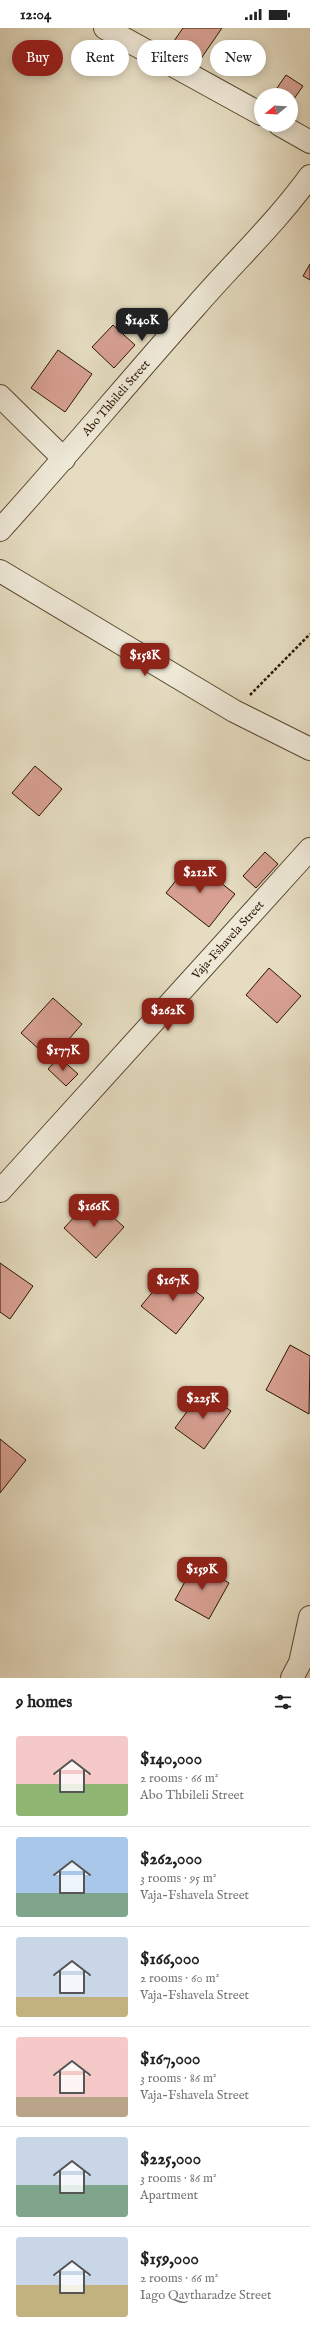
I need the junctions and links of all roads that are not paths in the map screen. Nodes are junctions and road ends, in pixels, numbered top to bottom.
1 (105, 28) edge
2 (254, 110) edge
3 (292, 132) edge
4 (310, 142) edge
5 (310, 176) edge
6 (0, 396) edge
7 (64, 459) junction
8 (0, 530) edge
9 (0, 570) edge
10 (310, 749) edge
11 (310, 849) edge
12 (0, 1191) edge
13 (310, 1617) edge
14 (301, 1669) edge

1 - 2 street
3 - 4 street
5 - 7 street, Abo Thbileli Street
6 - 7 street
7 - 8 street, Abo Thbileli Street
9 - 10 street
11 - 12 street, Vaja-Fshavela Street
13 - 14 street

